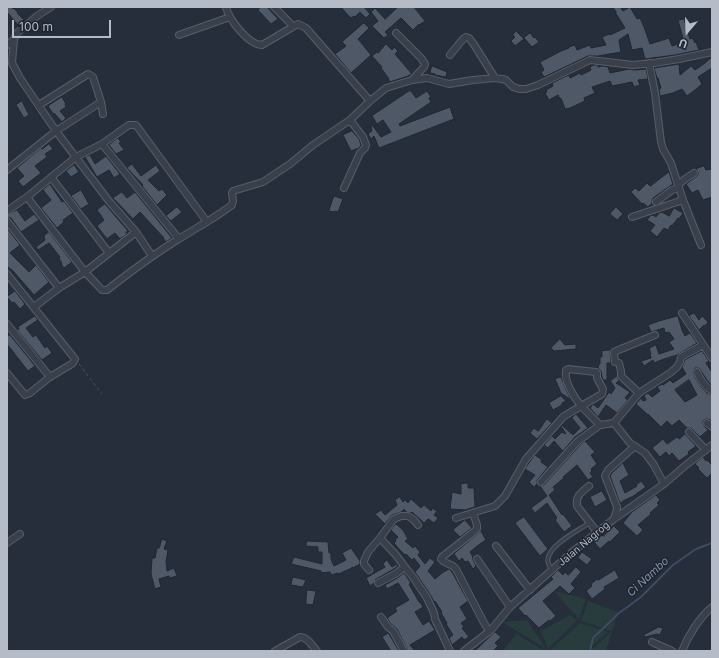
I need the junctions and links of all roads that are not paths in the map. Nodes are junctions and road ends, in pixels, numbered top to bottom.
1 (51, 7) edge
2 (226, 7) edge
3 (274, 7) edge
4 (230, 17) junction
5 (293, 26) junction
6 (396, 33) dead end
7 (178, 36) dead end
8 (14, 39) junction
9 (7, 45) edge
10 (712, 52) edge
11 (450, 55) dead end
12 (649, 63) junction
13 (495, 78) junction
14 (412, 80) junction
15 (370, 101) junction
16 (101, 102) junction
17 (39, 105) junction
18 (104, 114) dead end
19 (350, 120) junction
20 (56, 131) junction
21 (102, 144) junction
22 (76, 157) junction
23 (7, 170) edge
24 (694, 173) dead end
25 (51, 177) junction
26 (678, 186) junction
27 (344, 188) dead end
28 (27, 197) junction
29 (683, 200) junction
30 (656, 202) dead end
31 (7, 211) edge
32 (632, 217) dead end
33 (7, 222) edge
34 (207, 222) junction
35 (136, 232) junction
36 (179, 238) junction
37 (701, 245) dead end
38 (109, 253) junction
39 (152, 256) junction
40 (85, 272) junction
41 (7, 274) edge
42 (59, 288) junction
43 (34, 307) junction
44 (682, 313) dead end
45 (7, 324) edge
46 (655, 335) dead end
47 (703, 345) junction
48 (712, 358) edge
49 (697, 372) dead end
50 (7, 373) edge
51 (50, 377) junction
52 (712, 391) edge
53 (639, 393) junction
54 (581, 406) junction
55 (614, 423) junction
56 (600, 425) junction
57 (689, 432) dead end
58 (712, 445) edge
59 (635, 446) junction
60 (706, 450) junction
61 (541, 482) dead end
62 (664, 484) junction
63 (589, 486) dead end
64 (473, 513) junction
65 (456, 518) dead end
66 (614, 519) junction
67 (590, 523) junction
68 (418, 525) dead end
69 (597, 532) junction
70 (20, 534) dead end
71 (380, 538) junction
72 (7, 543) edge
73 (496, 546) dead end
74 (477, 559) dead end
75 (404, 567) junction
76 (370, 570) dead end
77 (552, 570) junction
78 (378, 583) dead end
79 (530, 590) junction
80 (510, 607) junction
81 (712, 607) edge
82 (381, 617) dead end
83 (489, 631) junction
84 (652, 642) dead end
85 (275, 651) edge
86 (318, 651) edge
87 (404, 651) edge
88 (450, 651) edge
89 (464, 651) edge
90 (672, 651) edge
91 (682, 651) edge

1 - 8 street
2 - 4 street
3 - 5 street
4 - 5 street
4 - 7 street
5 - 15 street
6 - 14 street
8 - 9 street
8 - 17 street
10 - 12 street
11 - 13 street
12 - 13 street
12 - 26 street
13 - 14 street
14 - 15 street
15 - 19 street
16 - 17 street
16 - 18 street
16 - 20 street
17 - 20 street
19 - 27 street
19 - 34 street
20 - 22 street
20 - 23 street
21 - 22 street
21 - 34 street
21 - 36 street
22 - 25 street
22 - 35 street
24 - 26 street
25 - 28 street
25 - 38 street
26 - 29 street
26 - 30 street
28 - 31 street
28 - 40 street
29 - 32 street
29 - 37 street
33 - 42 street
34 - 36 street
35 - 38 street
35 - 39 street
36 - 39 street
38 - 40 street
39 - 40 street
40 - 42 street
41 - 43 street
42 - 43 street
43 - 51 street
44 - 47 street
45 - 51 street
46 - 53 street
47 - 48 street
47 - 53 street
49 - 52 street
50 - 51 street
53 - 55 street
54 - 54 street
54 - 56 street
54 - 64 street
55 - 56 street
55 - 59 street
56 - 61 street
57 - 60 street
58 - 60 street, Jalan Nagrog
59 - 62 street
59 - 66 street
60 - 62 street, Jalan Nagrog
62 - 66 street, Jalan Nagrog
63 - 67 street
64 - 65 street
64 - 83 street
66 - 69 street, Jalan Nagrog
67 - 69 street
67 - 77 lane
68 - 71 street
69 - 77 street, Jalan Nagrog
70 - 72 street
71 - 75 street
71 - 76 street
73 - 79 street
74 - 80 street
75 - 78 street
75 - 88 street
77 - 79 street, Jalan Nagrog
79 - 80 street, Jalan Nagrog
80 - 83 street, Jalan Nagrog
81 - 91 street
82 - 87 street
83 - 89 street, Jalan Nagrog
84 - 90 street
85 - 86 street

